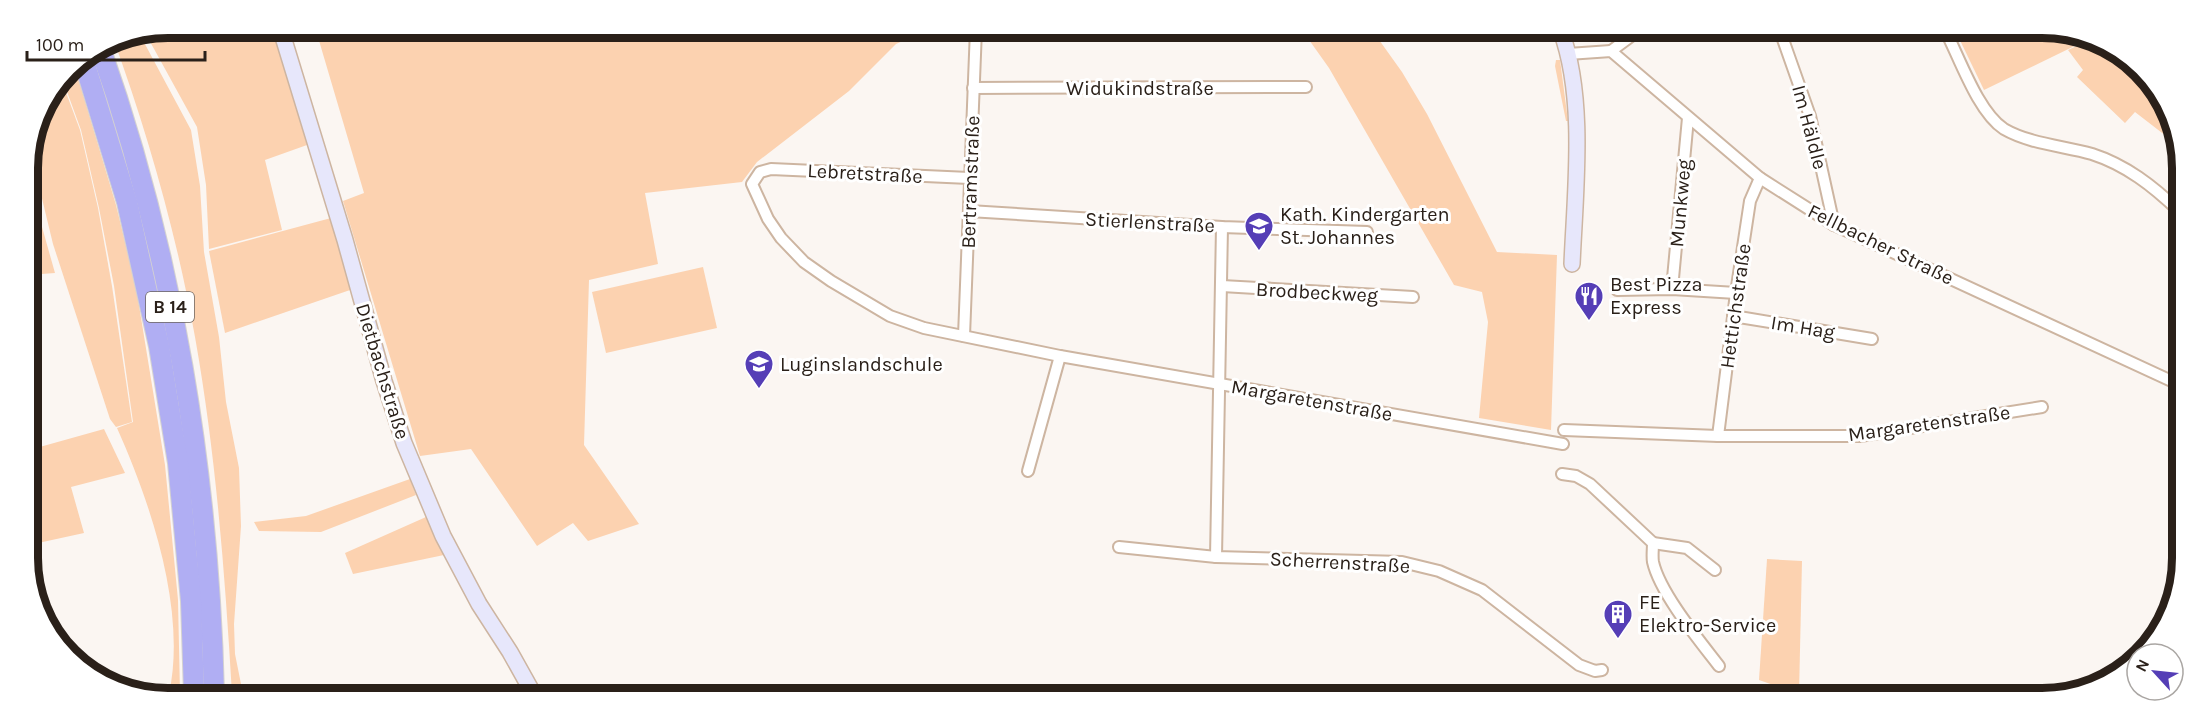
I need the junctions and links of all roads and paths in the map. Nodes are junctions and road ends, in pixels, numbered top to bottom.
1 (283, 38) edge
2 (976, 38) edge
3 (1563, 38) edge
4 (1629, 38) edge
5 (1782, 38) edge
6 (1949, 38) edge
7 (1611, 51) junction
8 (1568, 54) junction
9 (102, 55) edge
10 (86, 67) edge
11 (1306, 87) dead end
12 (973, 88) junction
13 (1688, 118) junction
14 (760, 172) joint
15 (969, 178) junction
16 (1760, 178) junction
17 (2172, 204) edge
18 (969, 211) junction
19 (1834, 225) junction
20 (1222, 226) junction
21 (1367, 232) dead end
22 (1572, 264) dead end
23 (1222, 286) junction
24 (1672, 289) junction
25 (1617, 290) dead end
26 (1736, 293) junction
27 (1413, 297) dead end
28 (1733, 316) junction
29 (964, 336) junction
30 (1872, 339) dead end
31 (1060, 356) junction
32 (2172, 381) edge
33 (1218, 384) junction
34 (2042, 407) dead end
35 (1564, 430) dead end
36 (1718, 436) junction
37 (1563, 444) dead end
38 (1028, 471) dead end
39 (1562, 474) dead end
40 (1653, 543) junction
41 (1119, 547) dead end
42 (1216, 557) junction
43 (1715, 570) dead end
44 (1719, 666) dead end
45 (1602, 670) dead end
46 (194, 688) edge
47 (214, 688) edge
48 (530, 688) edge

1 - 48 main road, Dietbachstraße
2 - 12 street, Bertramstraße
3 - 8 main road
4 - 7 street
5 - 19 street, Im Häldle
6 - 17 street
7 - 8 street
7 - 13 street, Fellbacher Straße
8 - 22 main road
9 - 47 highway, B 14
10 - 46 highway, B 14
11 - 12 street, Widukindstraße
12 - 15 street, Bertramstraße
13 - 16 street, Fellbacher Straße
13 - 24 street, Munkweg
14 - 15 street, Lebretstraße
14 - 29 street, Margaretenstraße
15 - 18 street, Bertramstraße
16 - 19 street, Fellbacher Straße
16 - 26 street, Hettichstraße
18 - 20 street, Stierlenstraße
18 - 29 street, Bertramstraße
19 - 32 street, Fellbacher Straße
20 - 21 street, Stierlenstraße
20 - 23 street
23 - 27 street, Brodbeckweg
23 - 33 street
24 - 25 street
24 - 26 street
26 - 28 street, Hettichstraße
28 - 30 street, Im Hag
28 - 36 street, Hettichstraße
29 - 31 street, Margaretenstraße
31 - 33 street, Margaretenstraße
31 - 38 street
33 - 37 street, Margaretenstraße
33 - 42 street
34 - 36 street, Margaretenstraße
35 - 36 street, Margaretenstraße
39 - 40 street
40 - 43 street
40 - 44 street
41 - 42 street, Scherrenstraße
42 - 45 street, Scherrenstraße

